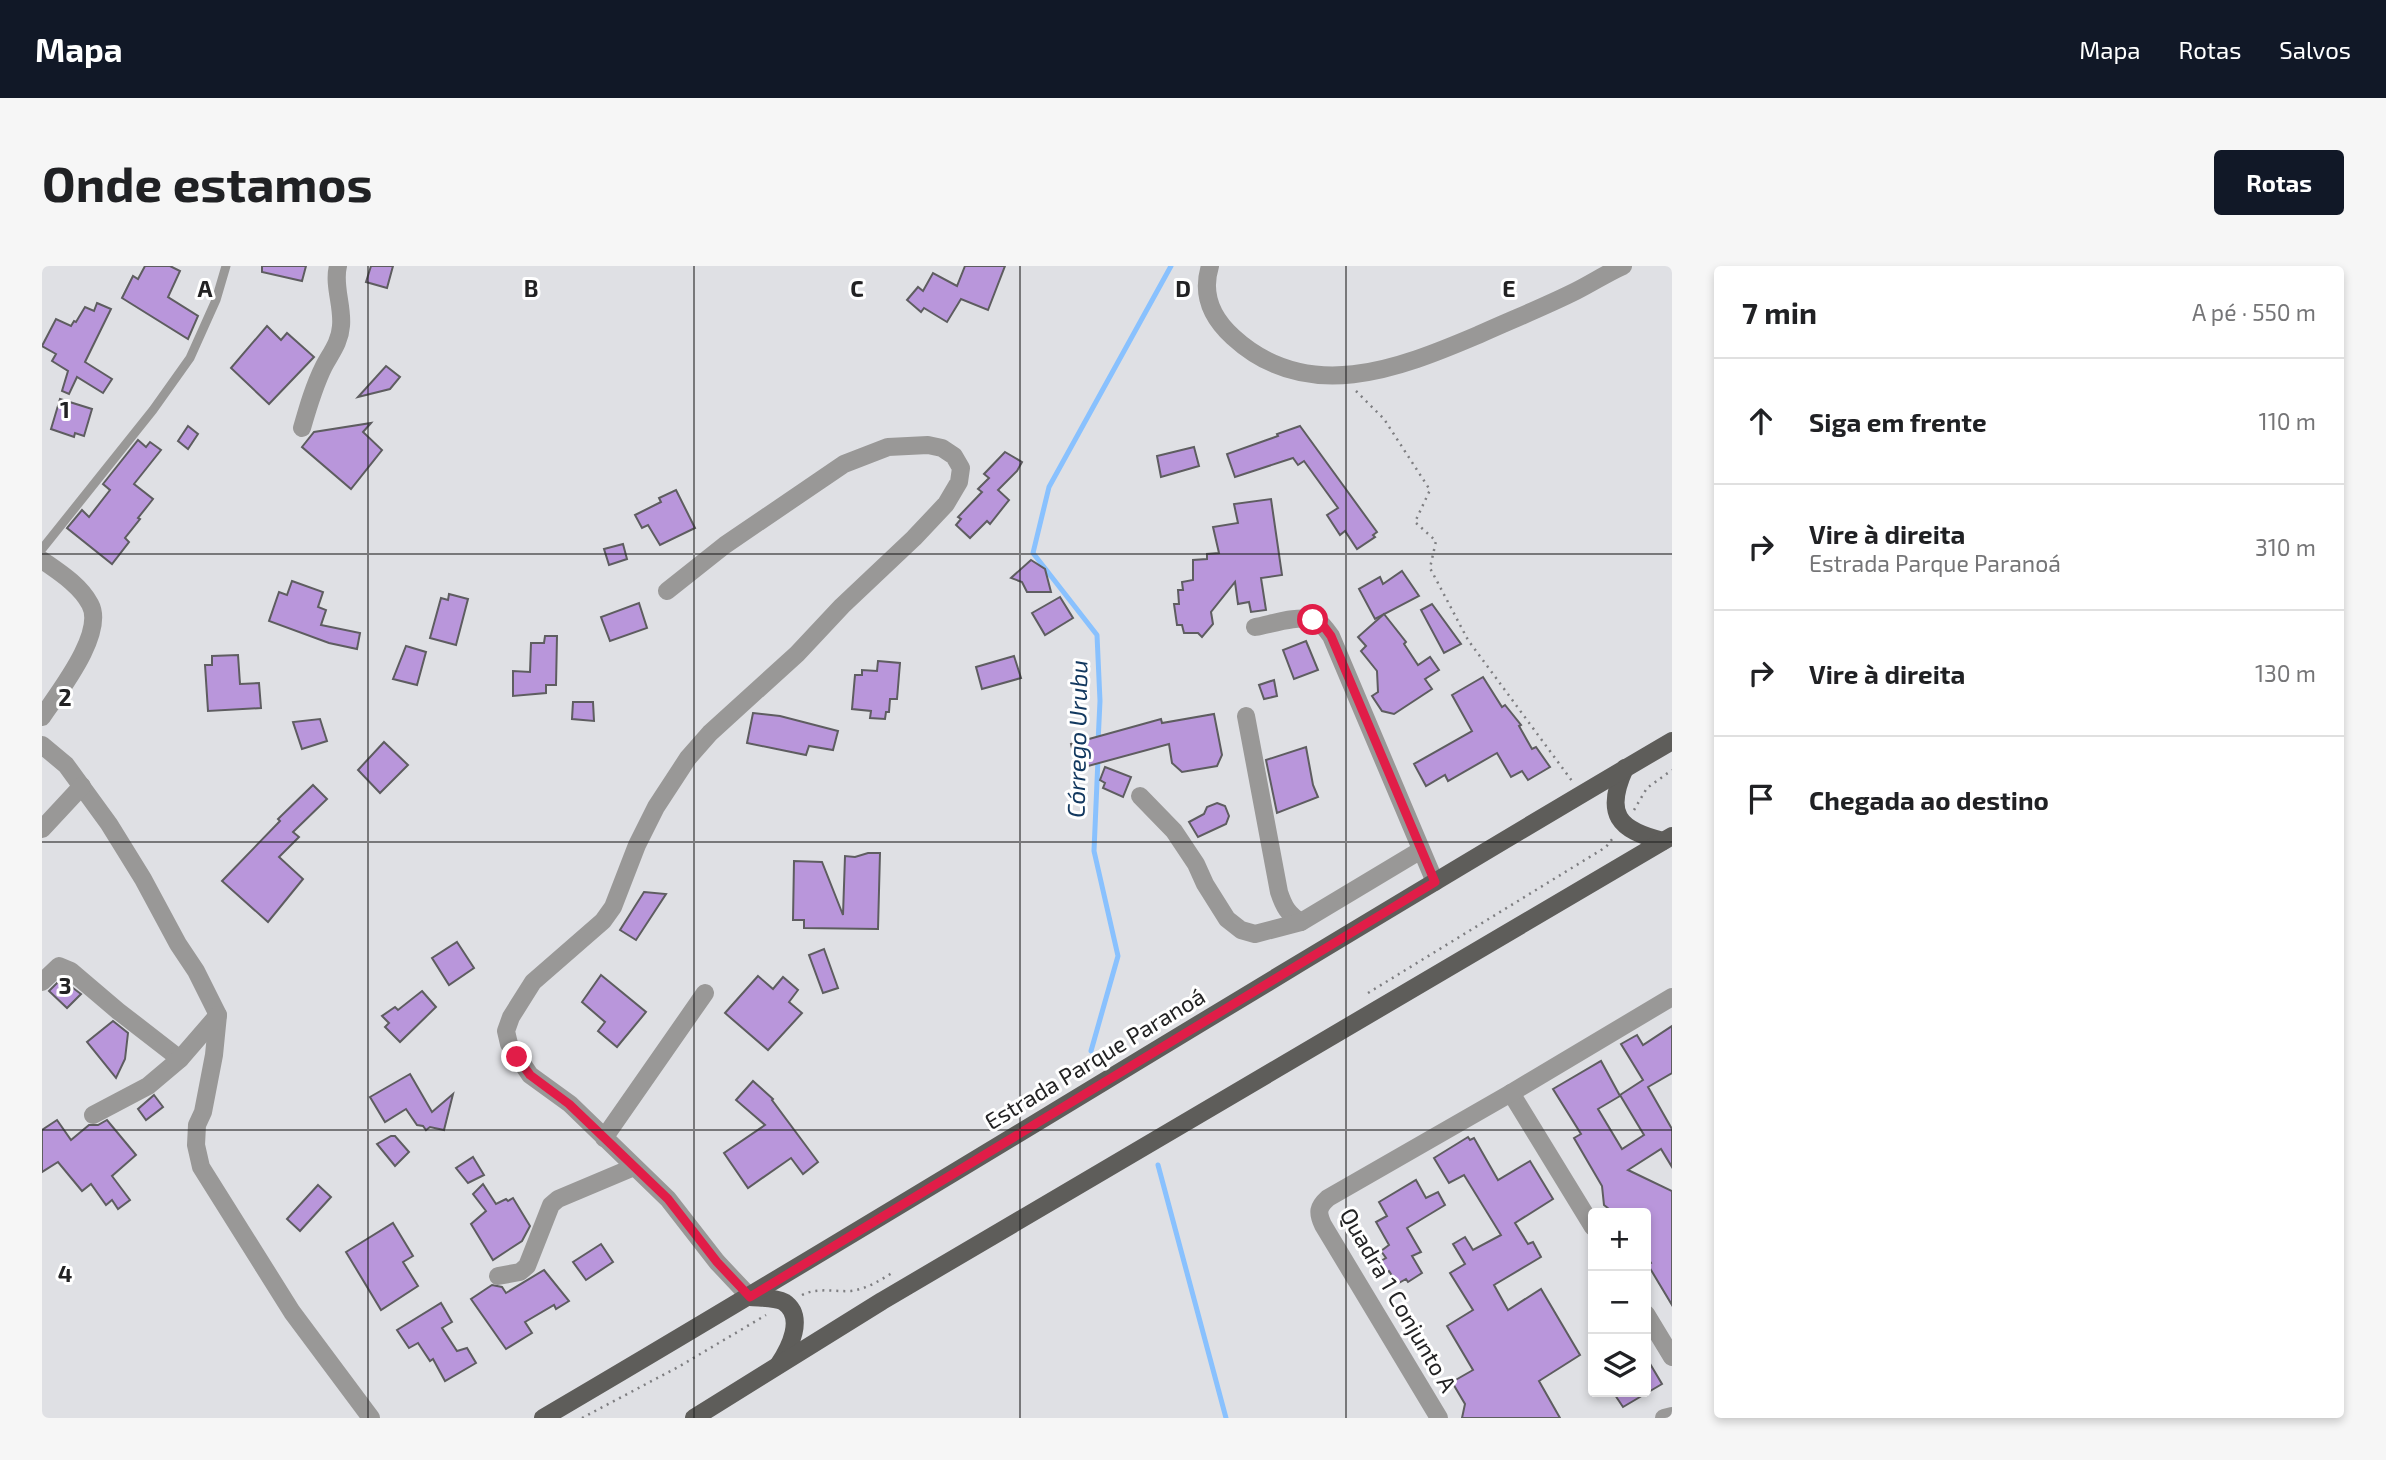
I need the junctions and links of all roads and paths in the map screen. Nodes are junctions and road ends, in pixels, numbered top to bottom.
1 (226, 266) edge
2 (338, 266) edge
3 (1210, 266) edge
4 (1623, 266) edge
5 (1342, 376) junction
6 (302, 428) dead end
7 (42, 549) edge
8 (42, 560) edge
9 (667, 591) dead end
10 (1255, 627) dead end
11 (1246, 716) dead end
12 (42, 717) edge
13 (1672, 741) edge
14 (42, 745) edge
15 (1625, 768) junction
16 (1672, 770) edge
17 (82, 786) junction
18 (1581, 794) junction
19 (1140, 796) dead end
20 (1623, 826) junction
21 (42, 829) edge
22 (1668, 838) edge
23 (1421, 850) junction
24 (1435, 882) junction
25 (1301, 922) junction
26 (42, 982) edge
27 (705, 993) dead end
28 (1672, 997) edge
29 (1359, 999) dead end
30 (218, 1015) junction
31 (180, 1059) junction
32 (1511, 1093) junction
33 (93, 1115) dead end
34 (604, 1138) junction
35 (634, 1167) junction
36 (1588, 1219) edge
37 (892, 1273) dead end
38 (498, 1276) dead end
39 (750, 1297) junction
40 (786, 1303) junction
41 (1651, 1322) edge
42 (1672, 1357) edge
43 (777, 1367) junction
44 (1672, 1416) edge
45 (371, 1418) edge
46 (543, 1418) edge
47 (582, 1418) edge
48 (694, 1418) edge
49 (1439, 1418) edge
50 (1664, 1418) edge

1 - 7 lane
2 - 6 street
3 - 5 street
4 - 5 street
5 - 18 path
8 - 12 street
9 - 34 street
10 - 23 street
11 - 25 street
13 - 15 main road, Estrada Parque Paranoá
14 - 17 street
15 - 18 main road, Estrada Parque Paranoá
15 - 20 main road
16 - 20 path
17 - 21 street
17 - 30 street
18 - 24 main road, Estrada Parque Paranoá
19 - 25 street
20 - 22 main road
20 - 29 path
22 - 43 main road
23 - 24 street
23 - 25 street
24 - 39 main road, Estrada Parque Paranoá
26 - 31 street
27 - 34 street
28 - 32 street
30 - 31 street
30 - 45 street
31 - 33 street
32 - 36 street
32 - 49 street, Quadra 1 Conjunto A
34 - 35 street
35 - 38 street
35 - 39 street
37 - 40 path
39 - 40 main road
39 - 46 main road, Estrada Parque Paranoá
40 - 43 main road
40 - 47 path
41 - 42 street
43 - 48 main road
44 - 50 street

